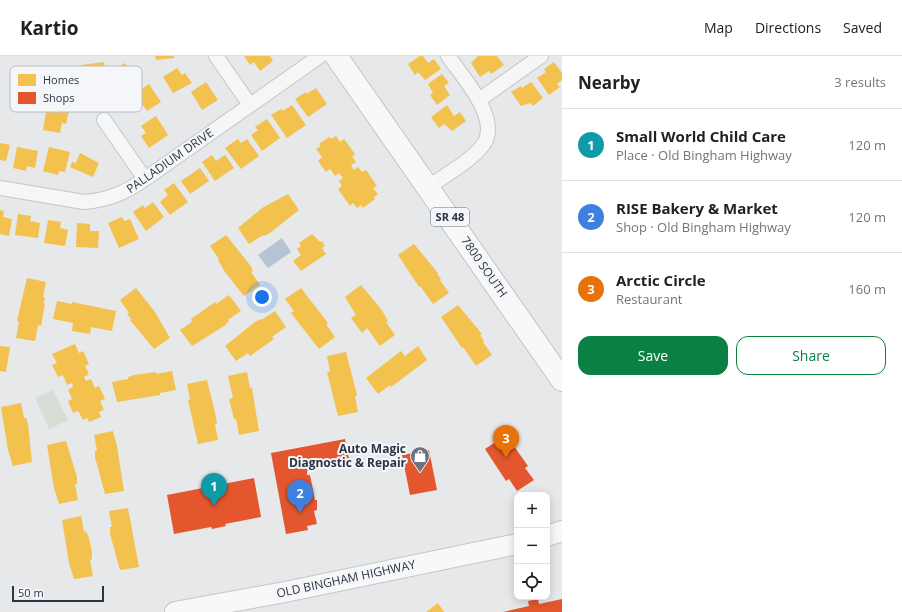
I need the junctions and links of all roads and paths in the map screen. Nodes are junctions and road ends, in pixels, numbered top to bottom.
1 (216, 56) edge
2 (320, 56) edge
3 (336, 56) edge
4 (448, 56) edge
5 (541, 56) edge
6 (479, 100) junction
7 (250, 105) junction
8 (104, 120) dead end
9 (145, 179) junction
10 (429, 187) junction
11 (0, 188) edge
12 (562, 380) edge
13 (562, 531) edge
14 (550, 535) edge
15 (514, 545) edge
16 (175, 612) edge

1 - 7 street
2 - 7 street, PALLADIUM DRIVE
3 - 10 main road, 7800 SOUTH / SR 48
4 - 6 street
5 - 6 street
6 - 10 street
7 - 9 street, PALLADIUM DRIVE
8 - 9 street
9 - 11 street, PALLADIUM DRIVE
10 - 12 main road, 7800 SOUTH / SR 48
13 - 14 street
15 - 16 street, OLD BINGHAM HIGHWAY

